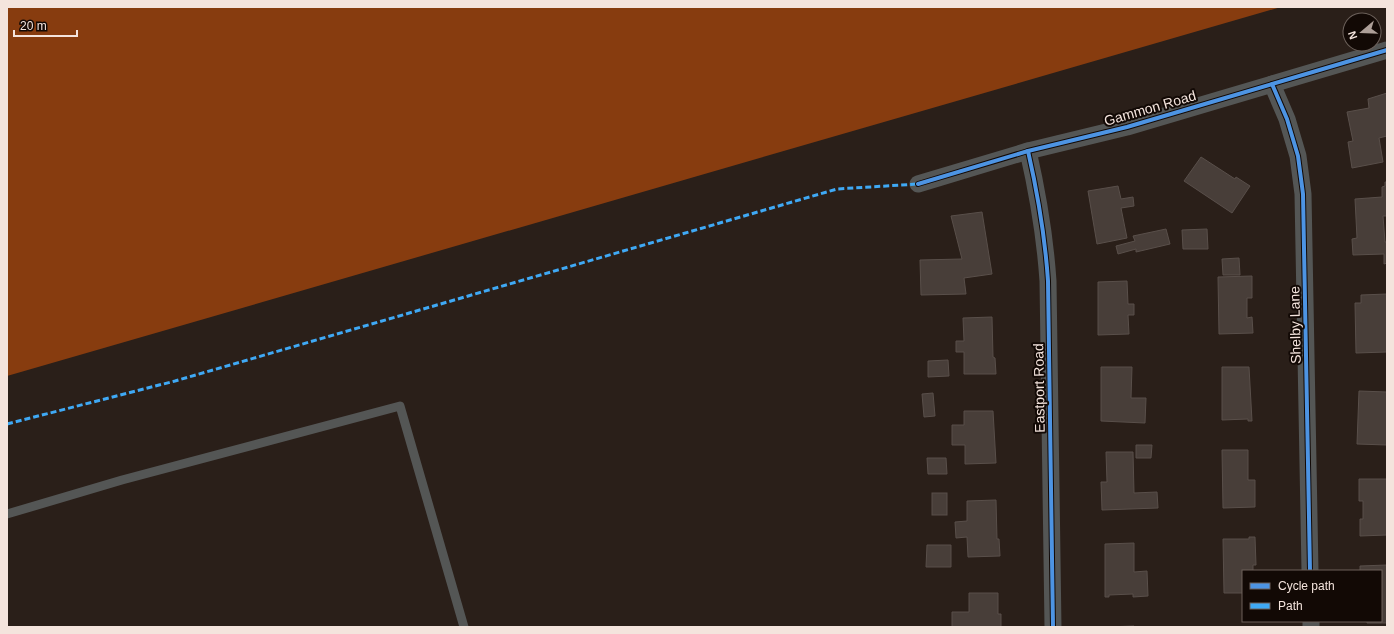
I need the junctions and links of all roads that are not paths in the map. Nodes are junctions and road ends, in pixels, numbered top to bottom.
1 (1387, 50) edge
2 (1272, 84) junction
3 (1028, 151) junction
4 (918, 184) dead end
5 (7, 514) edge
6 (1310, 570) edge
7 (464, 627) edge
8 (1053, 627) edge

1 - 2 street, Gammon Road
2 - 3 street, Gammon Road
2 - 6 street, Shelby Lane
3 - 4 street, Gammon Road
3 - 8 street, Eastport Road
5 - 7 lane

